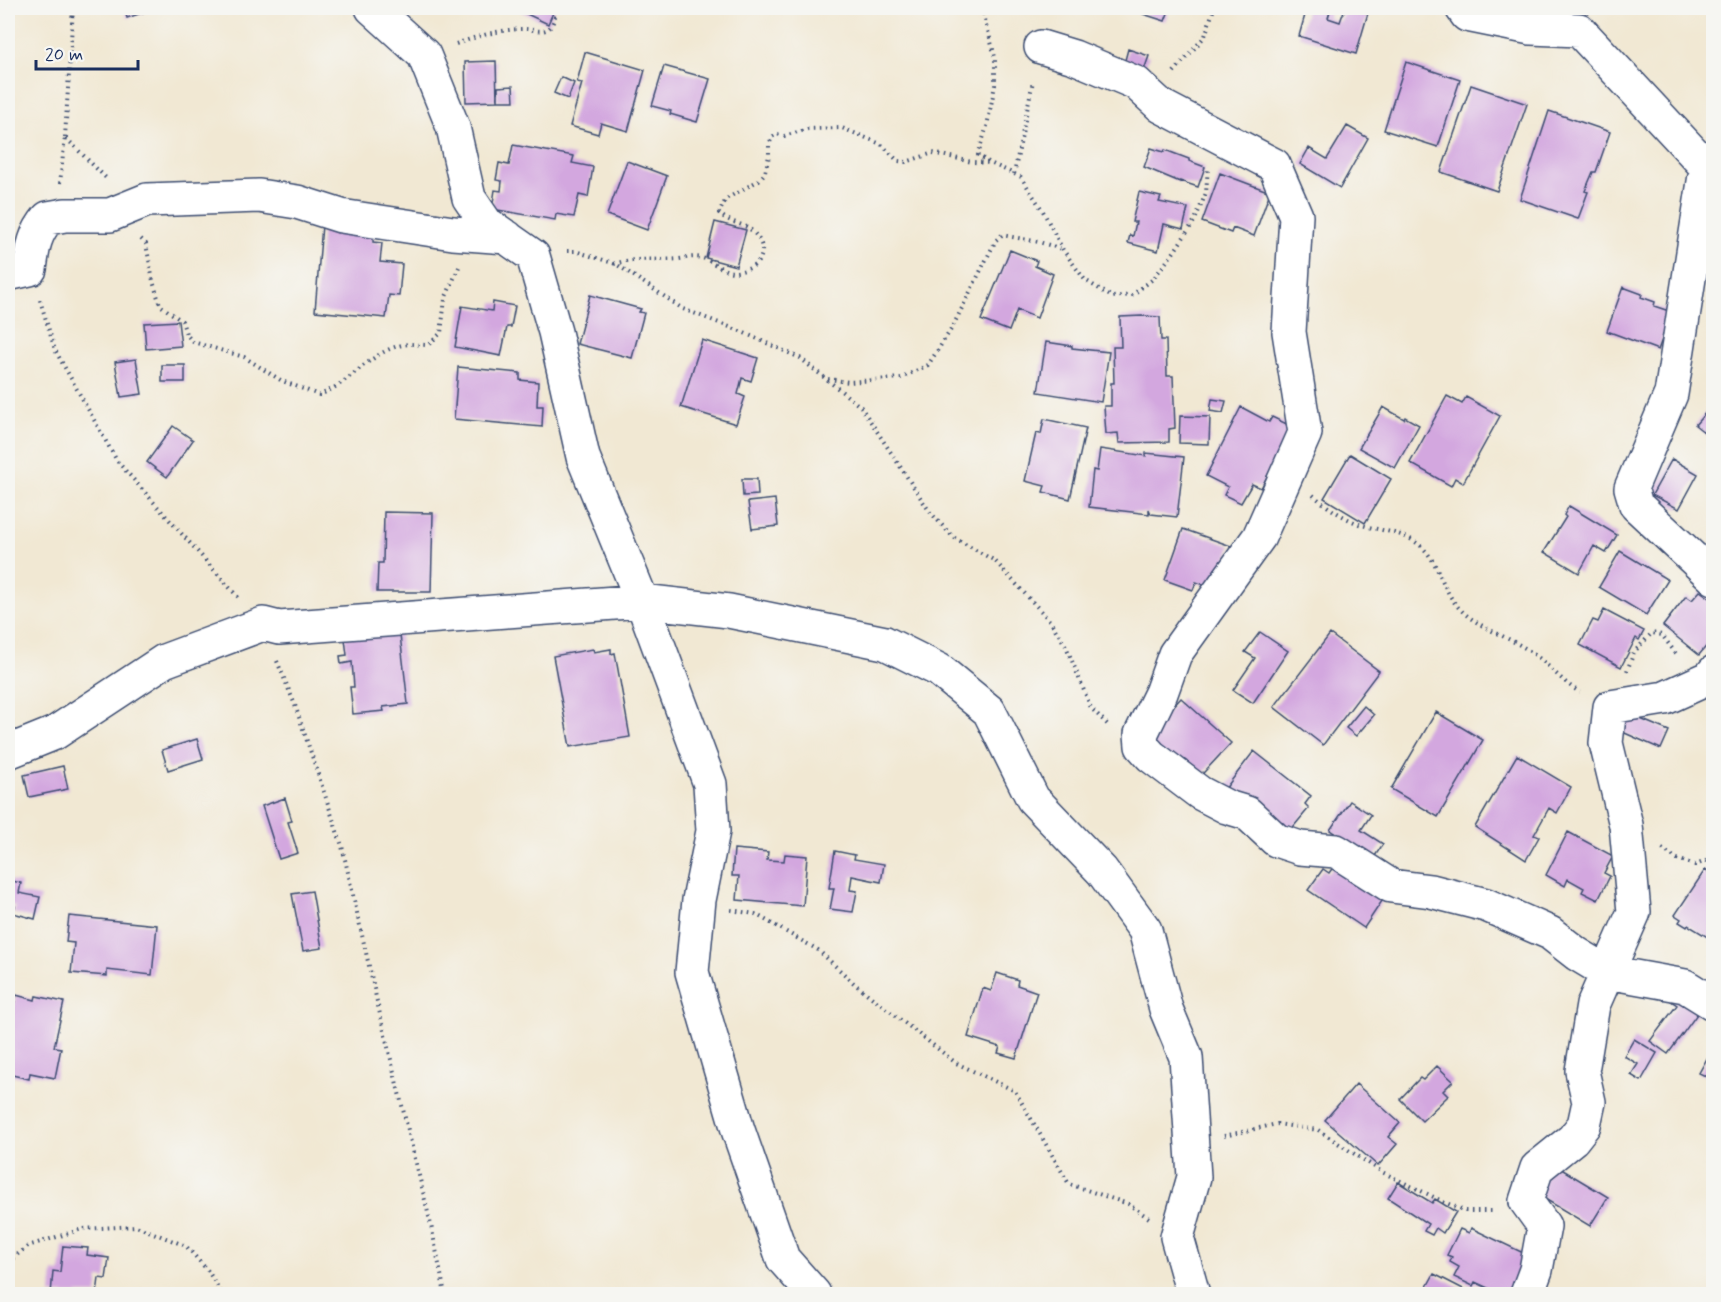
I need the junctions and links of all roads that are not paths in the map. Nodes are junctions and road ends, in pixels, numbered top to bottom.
1 (372, 8) edge
2 (1462, 8) edge
3 (1583, 19) edge
4 (1041, 47) road end
5 (1710, 172) edge
6 (516, 243) junction
7 (19, 272) edge
8 (1713, 578) edge
9 (642, 601) junction
10 (1704, 678) edge
11 (8, 752) edge
12 (1607, 972) junction
13 (1713, 1004) edge
14 (814, 1294) edge
15 (1193, 1294) edge
16 (1527, 1294) edge

1 - 6 street
2 - 3 street
3 - 5 street
4 - 12 street
5 - 8 street
6 - 7 street
6 - 9 street
9 - 11 street
9 - 14 street
9 - 15 street
10 - 12 street
12 - 13 street
12 - 16 street

